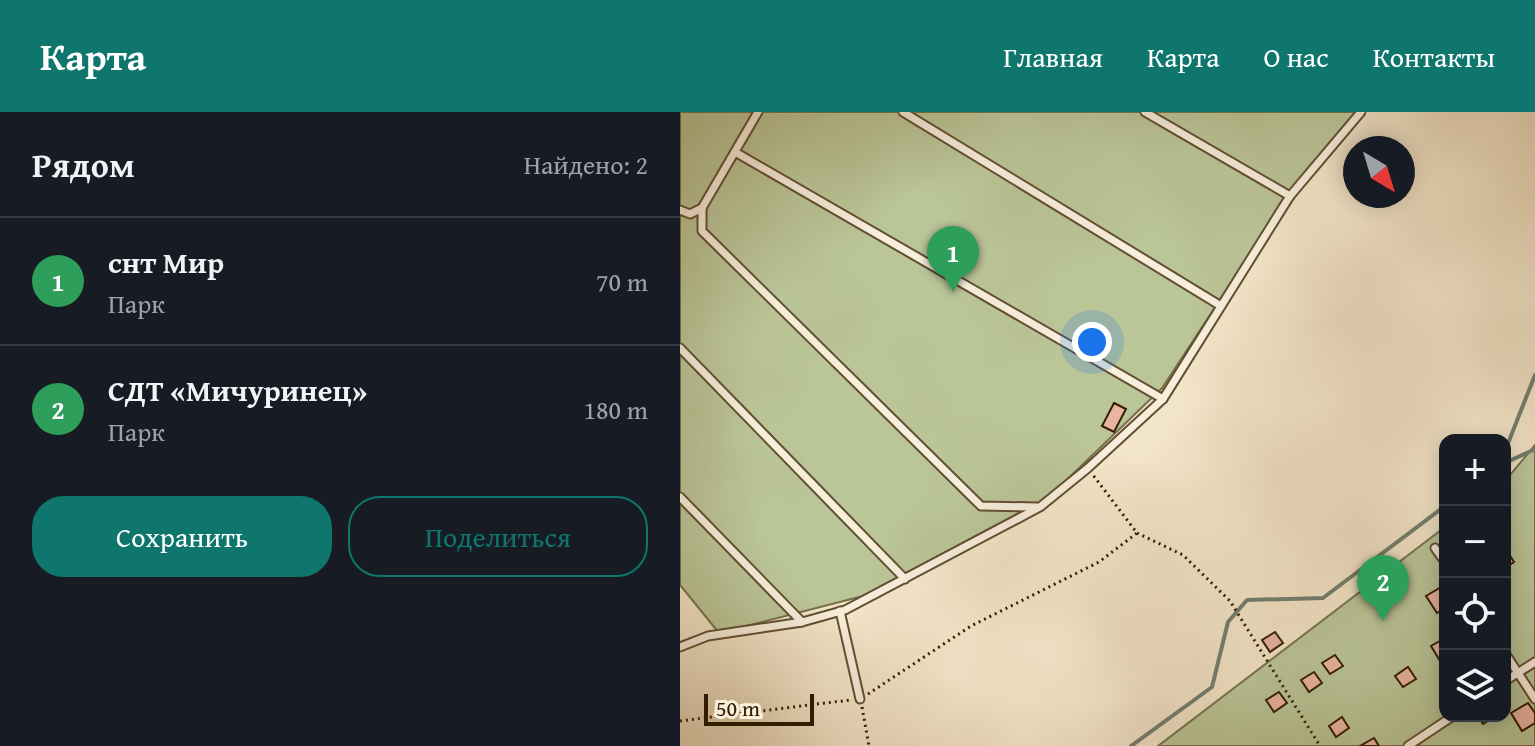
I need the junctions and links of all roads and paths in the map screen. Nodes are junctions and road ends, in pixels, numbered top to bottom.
1 (758, 112) edge
2 (903, 112) edge
3 (1145, 112) edge
4 (1361, 112) edge
5 (735, 152) junction
6 (1290, 196) junction
7 (702, 208) junction
8 (680, 210) edge
9 (1221, 306) junction
10 (680, 348) edge
11 (1163, 399) junction
12 (1088, 468) junction
13 (680, 497) edge
14 (1040, 507) junction
15 (1137, 533) junction
16 (1435, 548) dead end
17 (1439, 554) edge
18 (905, 579) junction
19 (840, 611) junction
20 (802, 622) junction
21 (680, 647) edge
22 (1511, 662) edge
23 (1535, 662) edge
24 (1518, 672) junction
25 (1511, 677) edge
26 (860, 699) junction
27 (1535, 699) edge
28 (680, 721) edge
29 (1444, 722) edge
30 (869, 746) edge
31 (1320, 746) edge
32 (1408, 746) edge

1 - 5 lane
2 - 9 lane
3 - 6 lane
4 - 6 lane
5 - 7 lane
5 - 11 lane
6 - 9 lane
7 - 8 lane
7 - 14 lane
9 - 11 lane
10 - 18 lane
11 - 12 lane
12 - 14 lane
12 - 15 path
13 - 20 lane
14 - 18 lane
15 - 26 path
15 - 31 path
16 - 17 lane
18 - 19 lane
19 - 20 lane
19 - 26 lane
20 - 21 lane
22 - 24 lane
23 - 24 lane
24 - 25 lane
24 - 27 lane
26 - 28 path
26 - 30 path
29 - 32 lane

